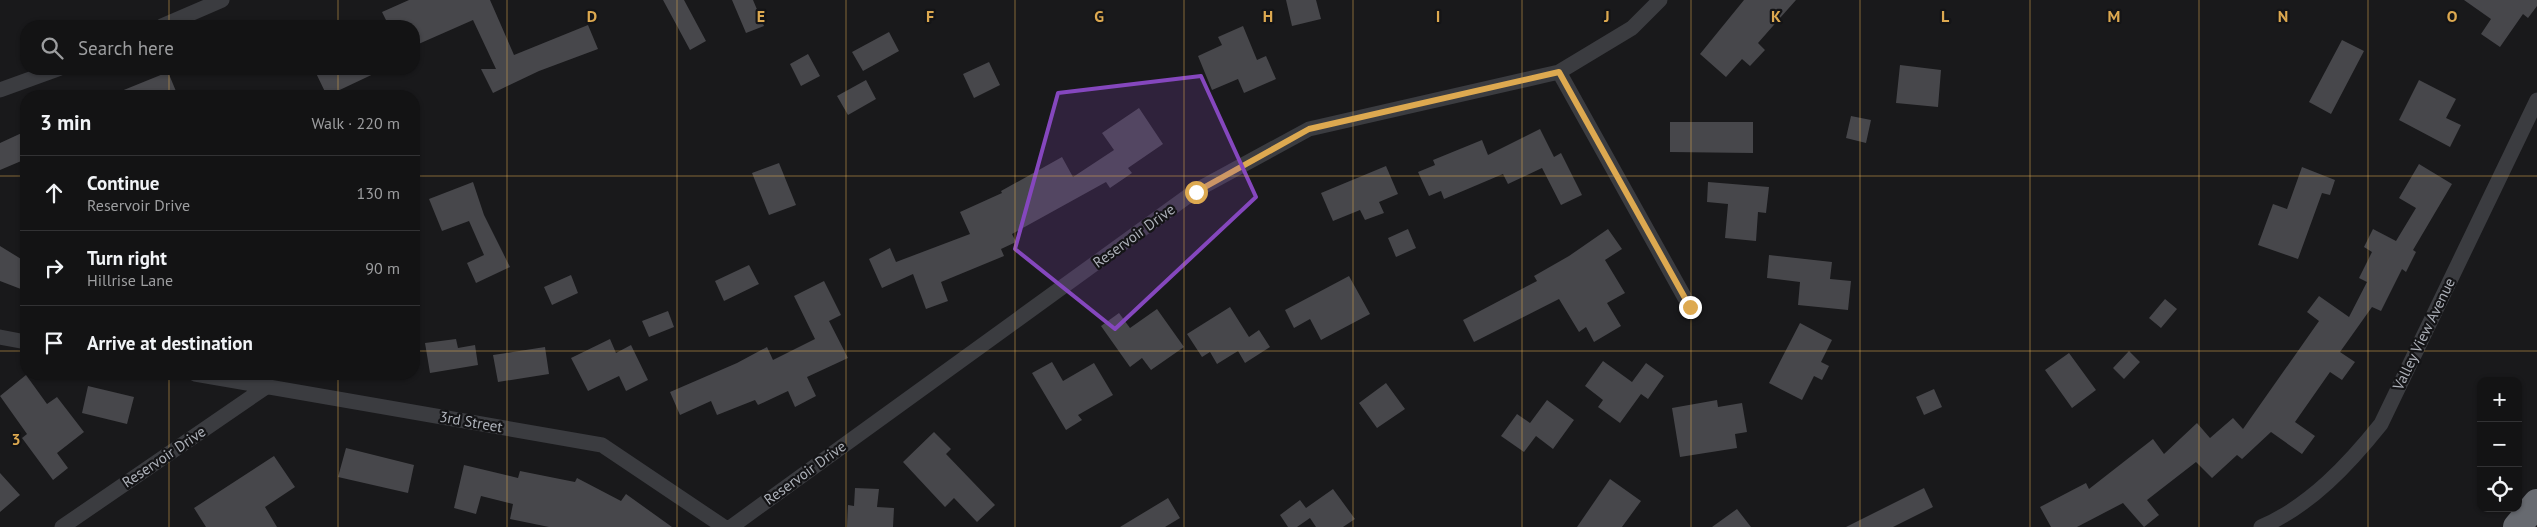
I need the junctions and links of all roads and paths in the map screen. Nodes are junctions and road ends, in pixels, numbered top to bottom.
1 (222, 0) edge
2 (1660, 0) edge
3 (176, 20) edge
4 (1559, 72) junction
5 (41, 75) edge
6 (0, 90) edge
7 (2537, 100) edge
8 (1690, 307) dead end
9 (0, 337) edge
10 (20, 341) edge
11 (228, 380) edge
12 (266, 387) junction
13 (2537, 502) edge
14 (62, 527) edge
15 (724, 527) edge
16 (731, 527) edge
17 (2261, 527) edge
18 (2517, 527) edge

1 - 3 street
2 - 4 street, Reservoir Drive
4 - 8 street
4 - 16 street, Reservoir Drive
5 - 6 street
7 - 17 street, Valley View Avenue
9 - 10 street
11 - 12 street, 3rd Street
12 - 14 street, Reservoir Drive
12 - 15 street, 3rd Street
13 - 18 highway

